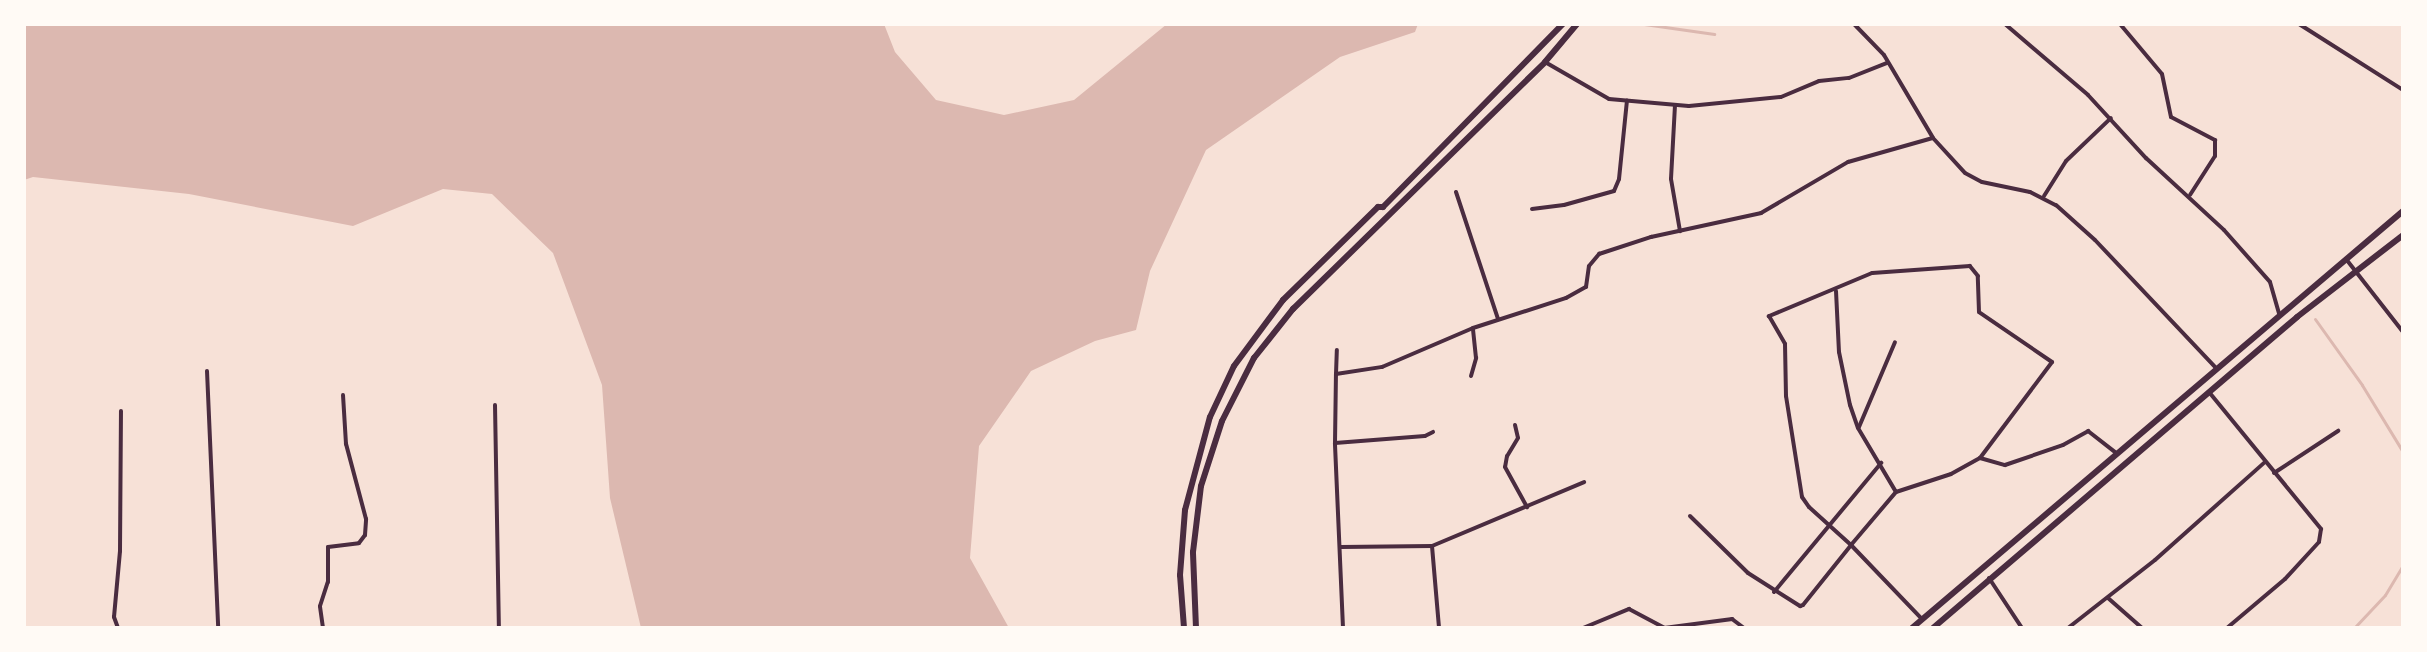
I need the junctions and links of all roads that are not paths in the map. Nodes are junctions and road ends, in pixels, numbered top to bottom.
1 (1563, 24) edge
2 (1577, 24) edge
3 (1854, 24) edge
4 (2006, 24) edge
5 (2120, 24) edge
6 (2300, 24) edge
7 (1545, 62) junction
8 (1887, 63) junction
9 (2403, 90) edge
10 (1627, 100) junction
11 (1675, 105) junction
12 (2111, 118) junction
13 (1933, 138) junction
14 (1456, 192) dead end
15 (2190, 195) junction
16 (2044, 196) junction
17 (1532, 209) dead end
18 (2403, 211) edge
19 (1680, 231) junction
20 (2403, 235) edge
21 (2346, 259) junction
22 (2355, 271) junction
23 (1836, 291) junction
24 (2280, 314) junction
25 (1498, 319) junction
26 (1473, 328) junction
27 (2403, 332) edge
28 (1895, 342) dead end
29 (1337, 350) dead end
30 (2216, 368) junction
31 (207, 371) dead end
32 (1336, 374) junction
33 (1471, 376) dead end
34 (2209, 392) junction
35 (343, 395) dead end
36 (495, 405) dead end
37 (121, 411) dead end
38 (1515, 424) dead end
39 (1858, 428) junction
40 (2338, 431) dead end
41 (1433, 432) dead end
42 (1335, 443) junction
43 (2116, 453) junction
44 (1980, 458) junction
45 (1881, 463) junction
46 (2264, 463) junction
47 (2274, 473) junction
48 (1584, 482) dead end
49 (1896, 492) junction
50 (1527, 507) junction
51 (1690, 516) dead end
52 (1828, 525) junction
53 (1851, 544) junction
54 (1432, 546) junction
55 (1341, 547) junction
56 (1989, 578) junction
57 (1774, 592) junction
58 (2109, 598) junction
59 (1922, 619) junction
60 (118, 628) edge
61 (218, 628) edge
62 (323, 628) edge
63 (499, 628) edge
64 (1184, 628) edge
65 (1196, 628) edge
66 (1343, 628) edge
67 (1439, 628) edge
68 (1583, 628) edge
69 (1744, 628) edge
70 (1912, 628) edge
71 (1933, 628) edge
72 (2022, 628) edge
73 (2068, 628) edge
74 (2142, 628) edge
75 (2227, 628) edge

1 - 64 main road
2 - 7 main road
3 - 8 street
4 - 12 street
5 - 15 street
6 - 9 street
7 - 10 street
7 - 65 main road
8 - 11 street
8 - 13 street
10 - 11 street
10 - 17 street
11 - 19 street
12 - 15 street
12 - 16 street
13 - 16 street
13 - 19 street
14 - 25 street
15 - 24 street
16 - 30 street
18 - 21 main road
19 - 25 street
20 - 22 main road
21 - 22 street
21 - 24 main road
22 - 27 street
22 - 34 main road
23 - 39 street
23 - 44 street
23 - 52 street
24 - 30 main road
25 - 26 street
26 - 32 street
26 - 33 street
28 - 39 street
29 - 32 street
30 - 43 main road
31 - 61 street
32 - 42 street
34 - 46 street
34 - 56 main road
35 - 62 street
36 - 63 street
37 - 60 street
38 - 50 street
39 - 45 street
40 - 47 street
41 - 42 street
42 - 55 street
43 - 44 street
43 - 59 main road
44 - 49 street
45 - 49 street
45 - 52 street
46 - 47 street
46 - 58 street
47 - 75 street
48 - 50 street
49 - 53 street
50 - 54 street
51 - 57 street
52 - 53 street
52 - 57 street
53 - 57 street
53 - 59 street
54 - 55 street
54 - 67 street
55 - 66 street
56 - 71 main road
56 - 72 street
58 - 73 street
58 - 74 street
59 - 70 main road
68 - 69 street

